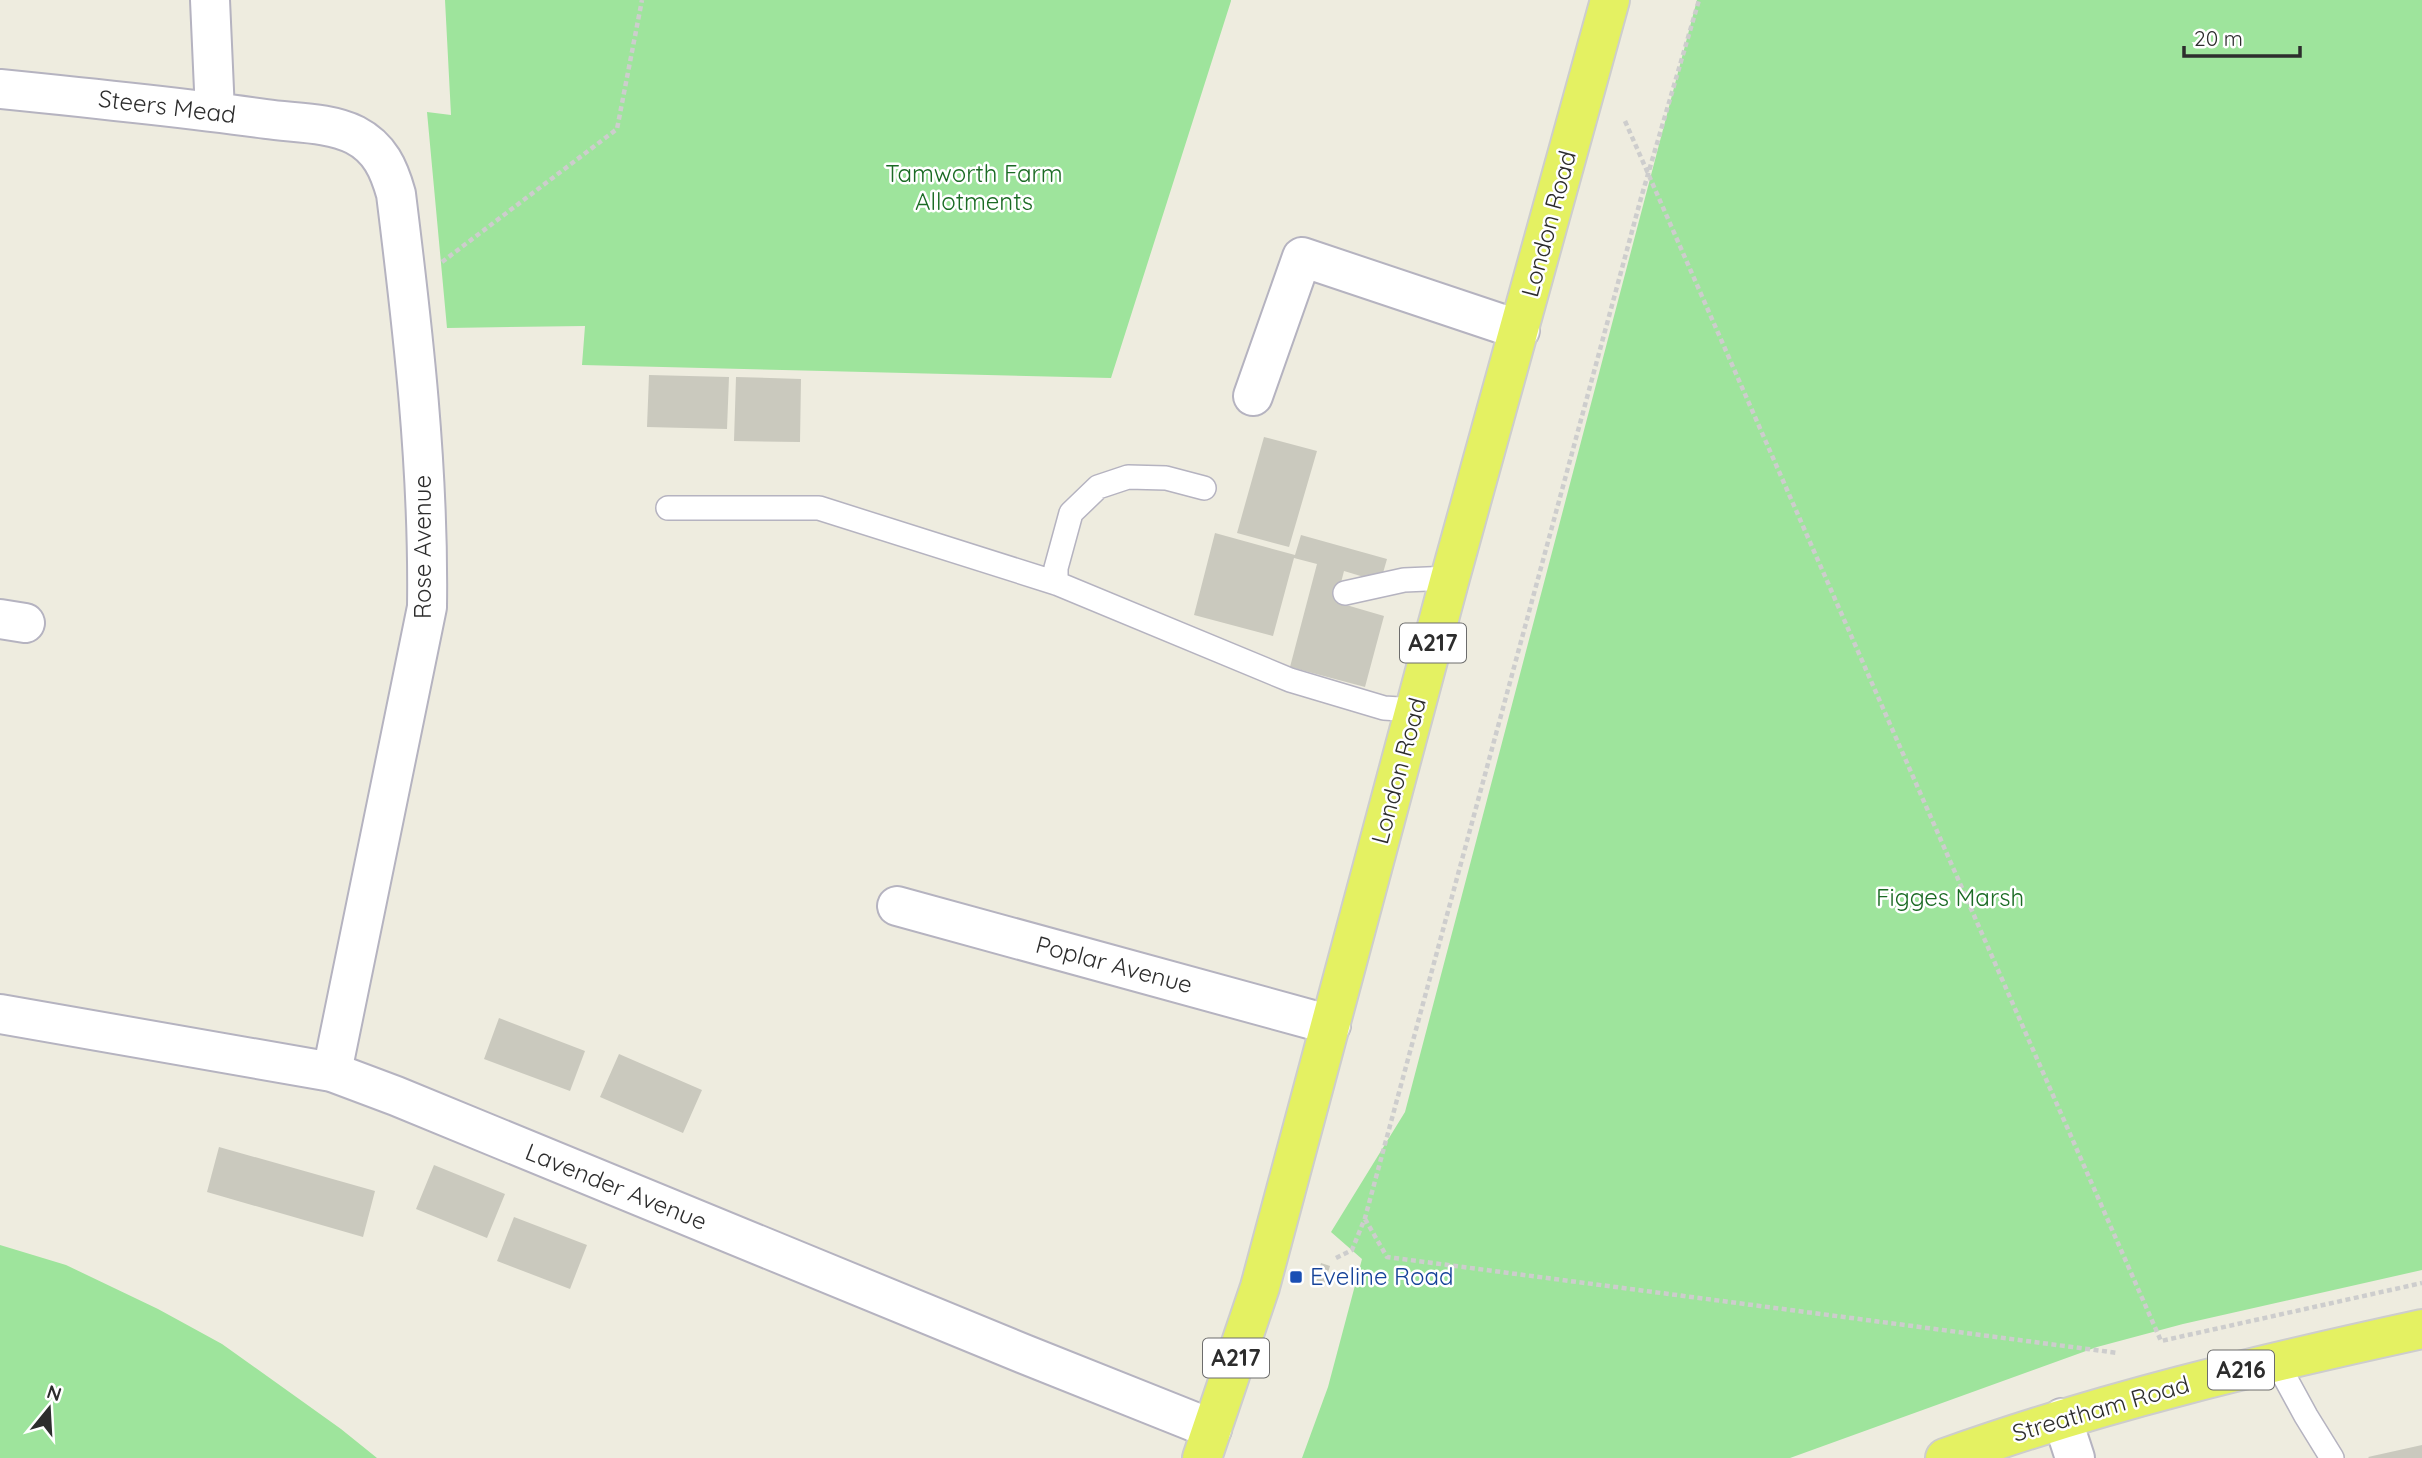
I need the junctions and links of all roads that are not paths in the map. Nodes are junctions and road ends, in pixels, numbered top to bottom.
1 (210, 0) edge
2 (1610, 0) edge
3 (0, 89) edge
4 (215, 112) junction
5 (334, 128) joint
6 (1520, 330) junction
7 (1253, 396) dead end
8 (1204, 488) dead end
9 (668, 508) dead end
10 (1450, 578) junction
11 (1056, 583) junction
12 (1345, 593) dead end
13 (1415, 710) junction
14 (897, 906) dead end
15 (0, 1014) edge
16 (1331, 1025) junction
17 (332, 1072) junction
18 (2422, 1329) edge
19 (2276, 1361) junction
20 (2062, 1418) junction
21 (1207, 1443) edge
22 (1945, 1458) edge
23 (2075, 1458) edge
24 (2332, 1458) edge

1 - 4 street
2 - 6 main road, London Road / A217
3 - 4 street, Steers Mead
4 - 5 street, Steers Mead
5 - 17 street, Rose Avenue
6 - 7 street
6 - 10 main road, London Road / A217
8 - 11 lane
9 - 11 lane
10 - 12 lane
10 - 13 main road, London Road / A217
11 - 13 lane
13 - 16 main road, London Road / A217
14 - 16 street, Poplar Avenue
15 - 17 street, Lavender Avenue
16 - 21 main road, London Road / A217
17 - 21 street, Lavender Avenue
18 - 19 main road, Streatham Road / A216
19 - 20 main road, Streatham Road / A216
19 - 24 lane
20 - 22 main road, Streatham Road / A216
20 - 23 street

